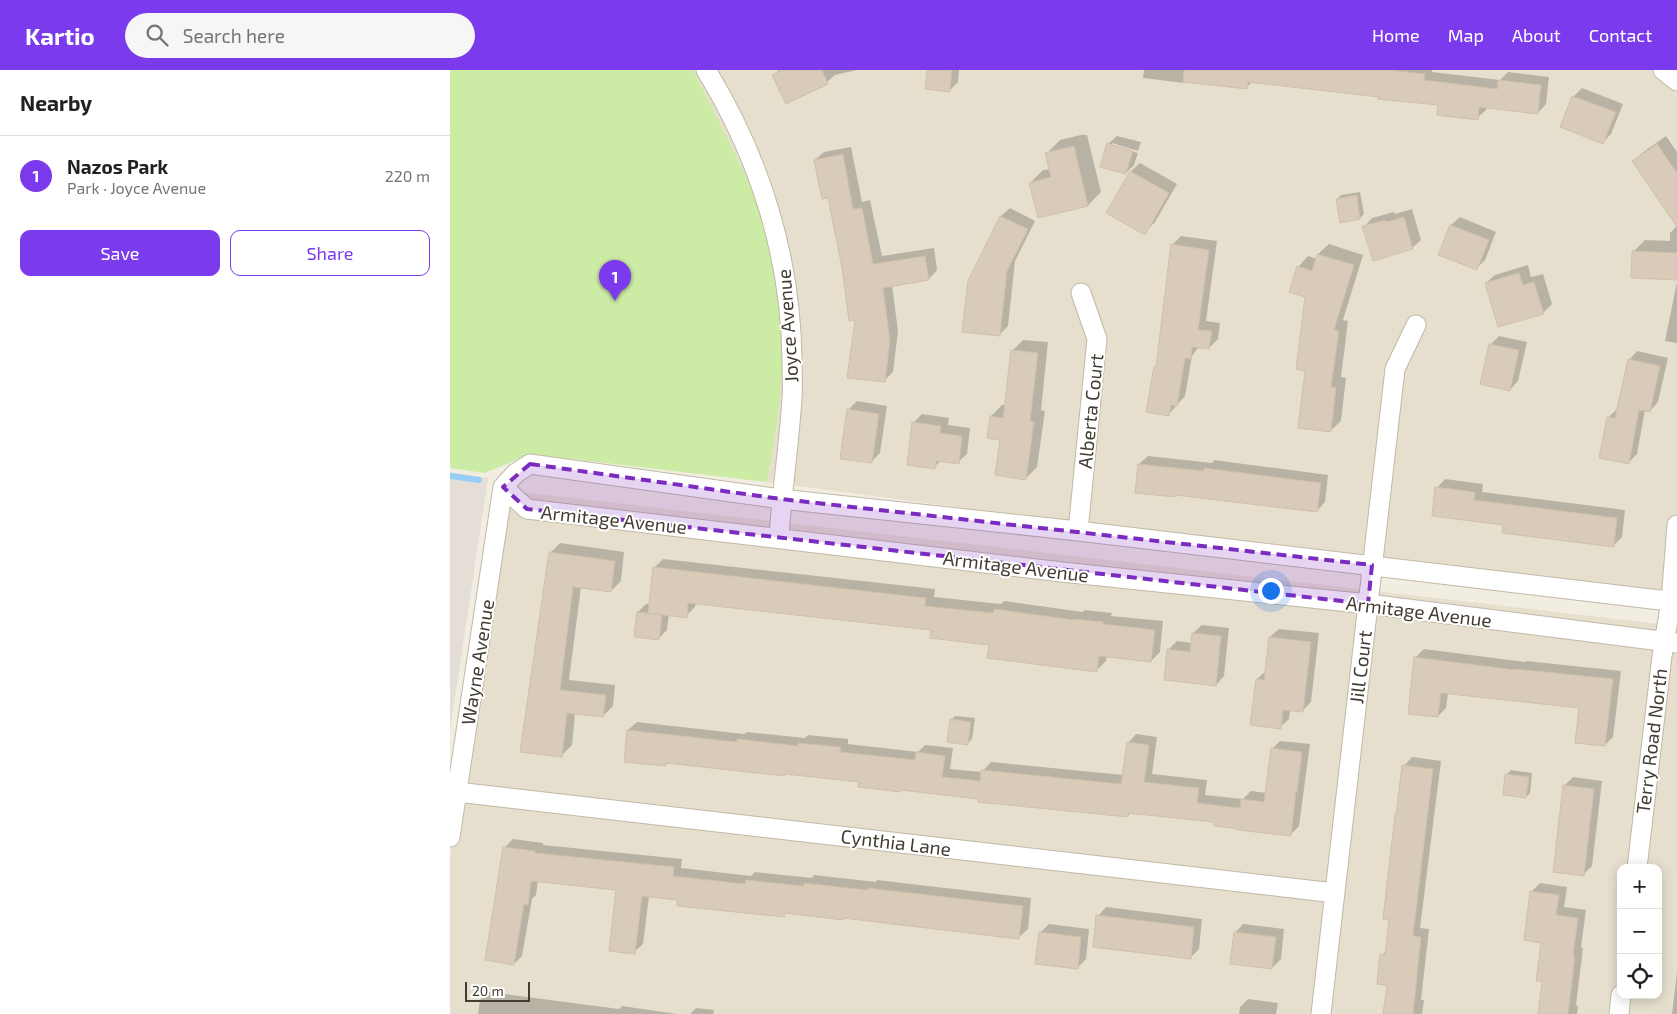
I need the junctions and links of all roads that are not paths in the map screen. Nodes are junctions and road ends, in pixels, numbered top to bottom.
1 (706, 70) edge
2 (1663, 70) edge
3 (1677, 81) edge
4 (1081, 293) dead end
5 (1416, 325) dead end
6 (503, 487) junction
7 (782, 498) junction
8 (1677, 525) edge
9 (1078, 531) junction
10 (779, 538) junction
11 (1372, 565) junction
12 (1674, 602) edge
13 (1368, 604) junction
14 (1670, 642) edge
15 (457, 792) junction
16 (450, 837) edge
17 (1637, 864) edge
18 (1335, 893) junction
19 (1621, 999) edge
20 (1321, 1014) edge
21 (1619, 1014) edge

1 - 7 street, Joyce Avenue
2 - 3 street
4 - 9 street, Alberta Court
5 - 11 street, Jill Court
6 - 7 street
6 - 10 street, Armitage Avenue
6 - 15 street, Wayne Avenue
7 - 9 street
7 - 10 street, Joyce Avenue
8 - 12 street, Terry Road North
9 - 11 street
10 - 13 street, Armitage Avenue
11 - 12 street
11 - 13 street, Jill Court
12 - 14 street, Terry Road North
13 - 14 street, Armitage Avenue
13 - 18 street, Jill Court
14 - 17 street, Terry Road North
15 - 16 street, Wayne Avenue
15 - 18 street, Cynthia Lane
18 - 20 street, Jill Court
19 - 21 street

